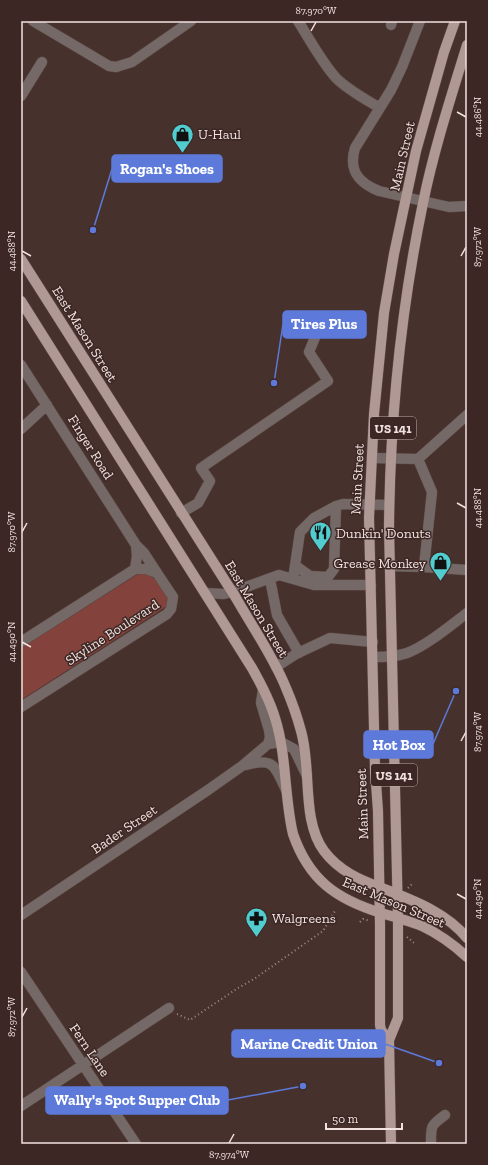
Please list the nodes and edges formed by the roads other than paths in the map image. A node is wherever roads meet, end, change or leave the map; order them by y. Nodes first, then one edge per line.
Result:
1 (33, 21) edge
2 (191, 21) edge
3 (298, 21) edge
4 (420, 21) edge
5 (455, 21) edge
6 (467, 45) edge
7 (42, 62) dead end
8 (21, 96) edge
9 (380, 108) junction
10 (407, 198) junction
11 (423, 202) junction
12 (467, 206) edge
13 (21, 259) edge
14 (21, 301) edge
15 (316, 335) dead end
16 (21, 365) edge
17 (47, 405) junction
18 (467, 415) edge
19 (21, 430) edge
20 (372, 458) junction
21 (390, 459) junction
22 (418, 459) junction
23 (370, 504) junction
24 (336, 506) junction
25 (389, 506) junction
26 (181, 513) junction
27 (136, 545) junction
28 (296, 566) junction
29 (390, 566) junction
30 (424, 567) junction
31 (135, 569) junction
32 (467, 570) edge
33 (157, 573) junction
34 (270, 579) junction
35 (293, 579) junction
36 (371, 585) junction
37 (232, 592) junction
38 (205, 593) junction
39 (467, 613) edge
40 (21, 642) edge
41 (373, 642) junction
42 (299, 652) junction
43 (392, 656) junction
44 (373, 657) junction
45 (276, 667) junction
46 (264, 690) junction
47 (21, 707) edge
48 (281, 742) junction
49 (268, 744) junction
50 (242, 766) junction
51 (308, 777) junction
52 (288, 792) junction
53 (379, 887) junction
54 (397, 894) junction
55 (380, 913) junction
56 (21, 915) edge
57 (398, 918) junction
58 (467, 938) edge
59 (467, 957) edge
60 (21, 972) edge
61 (168, 1008) road end
62 (389, 1040) junction
63 (83, 1065) junction
64 (21, 1106) edge
65 (445, 1116) dead end
66 (136, 1144) edge
67 (391, 1144) edge
68 (431, 1144) edge

1 - 2 street
3 - 9 street
4 - 9 street
5 - 10 main road, Main Street / US 141
6 - 11 main road, Main Street / US 141
7 - 8 street
9 - 10 street
10 - 11 street
10 - 20 main road, Main Street / US 141
11 - 12 street
11 - 21 main road, Main Street / US 141
13 - 26 main road, East Mason Street
14 - 38 main road, East Mason Street
15 - 26 street
16 - 17 street, Finger Road
17 - 19 street
17 - 27 street, Finger Road
18 - 22 street
20 - 21 street
20 - 23 main road, Main Street / US 141
21 - 22 street
21 - 25 main road, Main Street / US 141
22 - 30 street
23 - 24 street
23 - 25 street
23 - 36 main road, Main Street / US 141
24 - 28 street
24 - 28 street
25 - 29 main road, Main Street / US 141
26 - 37 main road, East Mason Street
27 - 31 street
27 - 33 street, Finger Road
28 - 35 street
29 - 30 street
29 - 43 main road, Main Street / US 141
30 - 32 street
31 - 33 street
31 - 40 street
33 - 47 street, Skyline Boulevard
34 - 35 street
34 - 37 street
34 - 42 street
35 - 36 street
36 - 41 main road, Main Street / US 141
37 - 38 street
37 - 45 main road, East Mason Street
38 - 46 main road, East Mason Street
39 - 43 street
41 - 42 street
41 - 44 main road, Main Street / US 141
42 - 45 street
43 - 44 street
43 - 54 main road, Main Street / US 141
44 - 53 main road, Main Street / US 141
45 - 51 main road, East Mason Street
46 - 48 main road, East Mason Street
46 - 49 street
48 - 49 street
48 - 51 street
48 - 52 main road, East Mason Street
49 - 50 street, Bader Street
50 - 52 street, Bader Street
50 - 56 street, Bader Street
51 - 53 main road, East Mason Street
52 - 55 main road, East Mason Street
53 - 54 main road, East Mason Street
53 - 55 main road, Main Street / US 141
54 - 57 main road, Main Street / US 141
54 - 58 main road, East Mason Street
55 - 57 main road, East Mason Street
55 - 62 main road, Main Street / US 141
57 - 59 main road, East Mason Street
57 - 62 main road, Main Street / US 141
60 - 63 street, Fern Lane
61 - 63 street
62 - 67 main road, Main Street / US 141
63 - 64 street
63 - 66 street, Fern Lane
65 - 68 street

